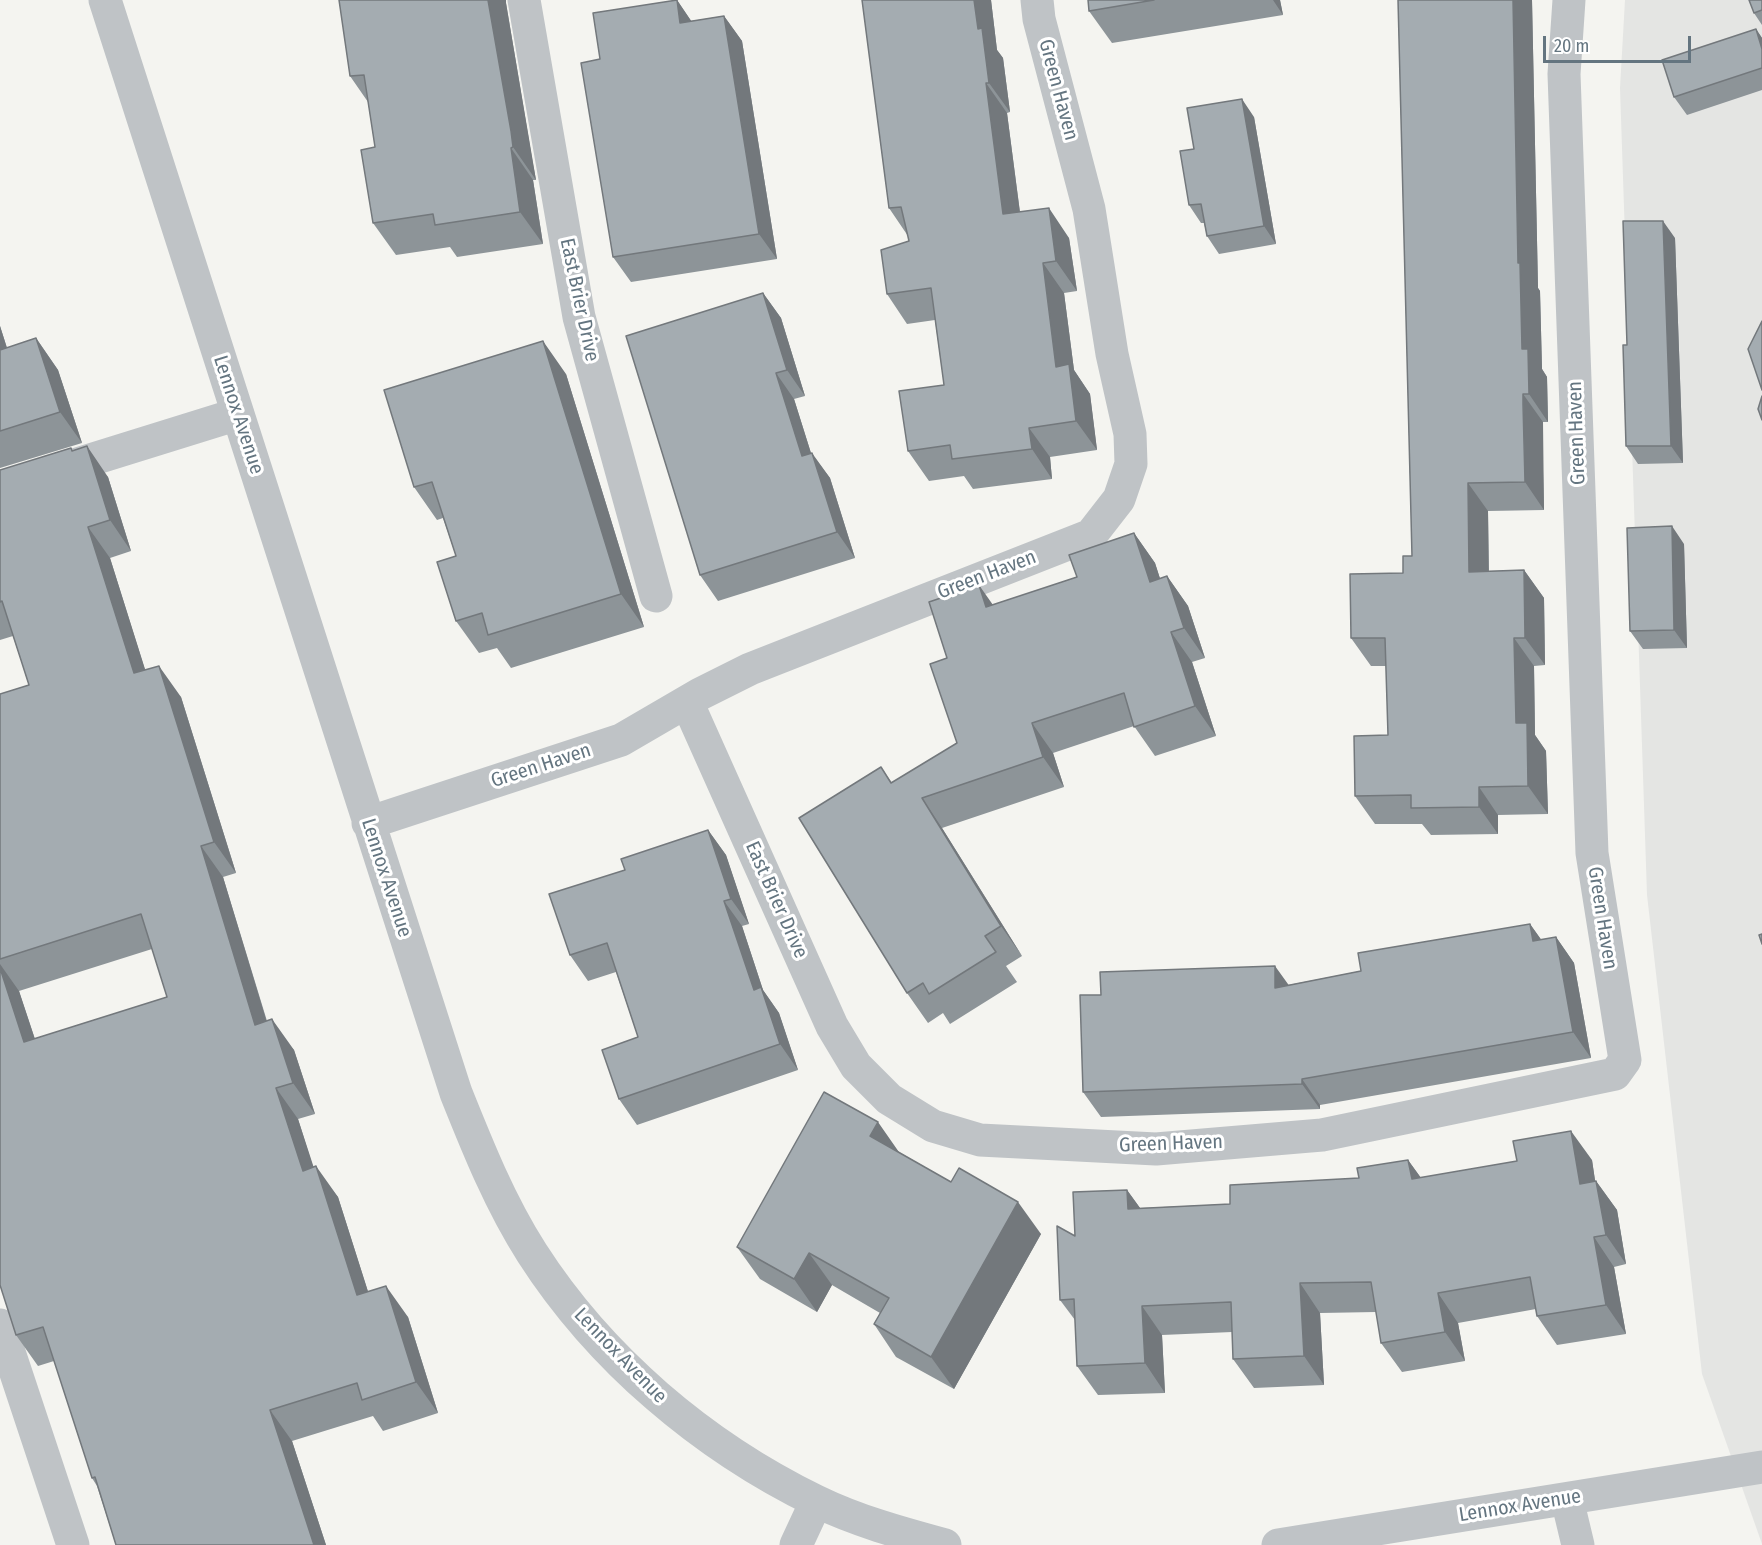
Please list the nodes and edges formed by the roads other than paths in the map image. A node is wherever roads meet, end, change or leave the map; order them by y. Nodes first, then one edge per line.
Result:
1 (105, 0) edge
2 (525, 0) edge
3 (1037, 0) edge
4 (1569, 0) edge
5 (238, 414) junction
6 (0, 488) edge
7 (656, 596) dead end
8 (687, 702) junction
9 (368, 823) junction
10 (878, 1089) joint
11 (0, 1325) edge
12 (1762, 1467) edge
13 (1567, 1499) junction
14 (816, 1502) junction
15 (1420, 1534) edge
16 (73, 1545) edge
17 (796, 1545) edge
18 (945, 1545) edge
19 (1278, 1545) edge
20 (1578, 1545) edge

1 - 5 street, Lennox Avenue
2 - 7 street, East Brier Drive
3 - 8 street, Green Haven
4 - 10 street, Green Haven
5 - 6 street
5 - 9 street, Lennox Avenue
8 - 9 street, Green Haven
8 - 10 street, East Brier Drive
9 - 14 street, Lennox Avenue
11 - 16 street
12 - 13 street, Lennox Avenue
13 - 15 street, Lennox Avenue
13 - 20 street
14 - 17 street
14 - 18 street, Lennox Avenue
15 - 19 street, Lennox Avenue

